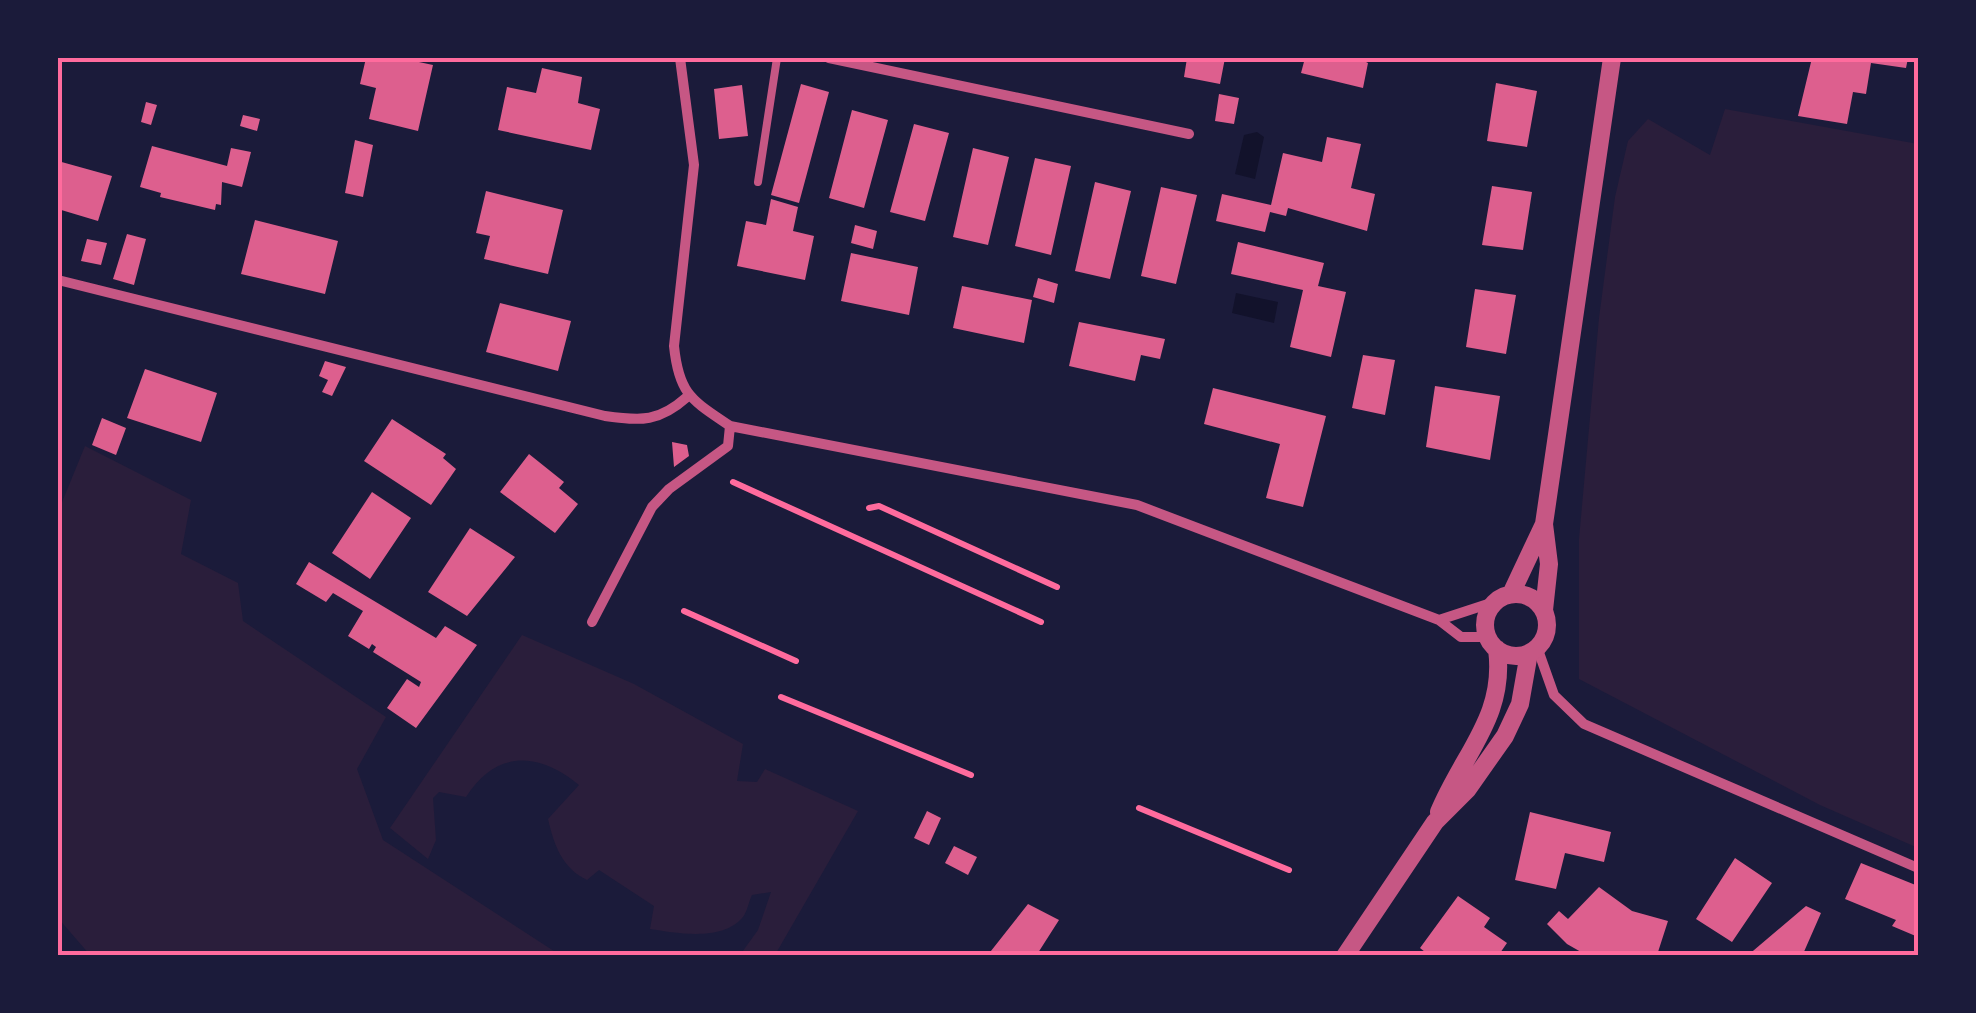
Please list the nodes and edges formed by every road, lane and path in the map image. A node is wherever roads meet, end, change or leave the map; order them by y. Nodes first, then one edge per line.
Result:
1 (680, 58) edge
2 (777, 58) edge
3 (829, 58) edge
4 (1612, 58) edge
5 (1190, 134) dead end
6 (758, 182) dead end
7 (58, 280) edge
8 (687, 397) junction
9 (730, 426) junction
10 (733, 482) dead end
11 (869, 508) dead end
12 (1544, 524) junction
13 (1057, 588) dead end
14 (1503, 598) junction
15 (1544, 610) junction
16 (684, 611) dead end
17 (1439, 620) junction
18 (592, 622) dead end
19 (1041, 622) dead end
20 (1492, 643) junction
21 (1533, 650) junction
22 (796, 661) dead end
23 (781, 697) dead end
24 (971, 775) dead end
25 (1138, 808) dead end
26 (1435, 822) junction
27 (1918, 868) edge
28 (1289, 870) dead end
29 (1346, 956) edge

1 - 8 street
2 - 6 lane
3 - 5 street
4 - 12 street
7 - 8 street
8 - 9 street
9 - 17 street
9 - 18 street
10 - 19 path
11 - 13 path
12 - 14 street
12 - 15 street
14 - 15 street
14 - 17 street
14 - 20 street
15 - 21 street
16 - 22 path
17 - 20 street
20 - 21 street
20 - 26 street
21 - 26 street
21 - 27 street
23 - 24 path
25 - 28 path
26 - 29 street

